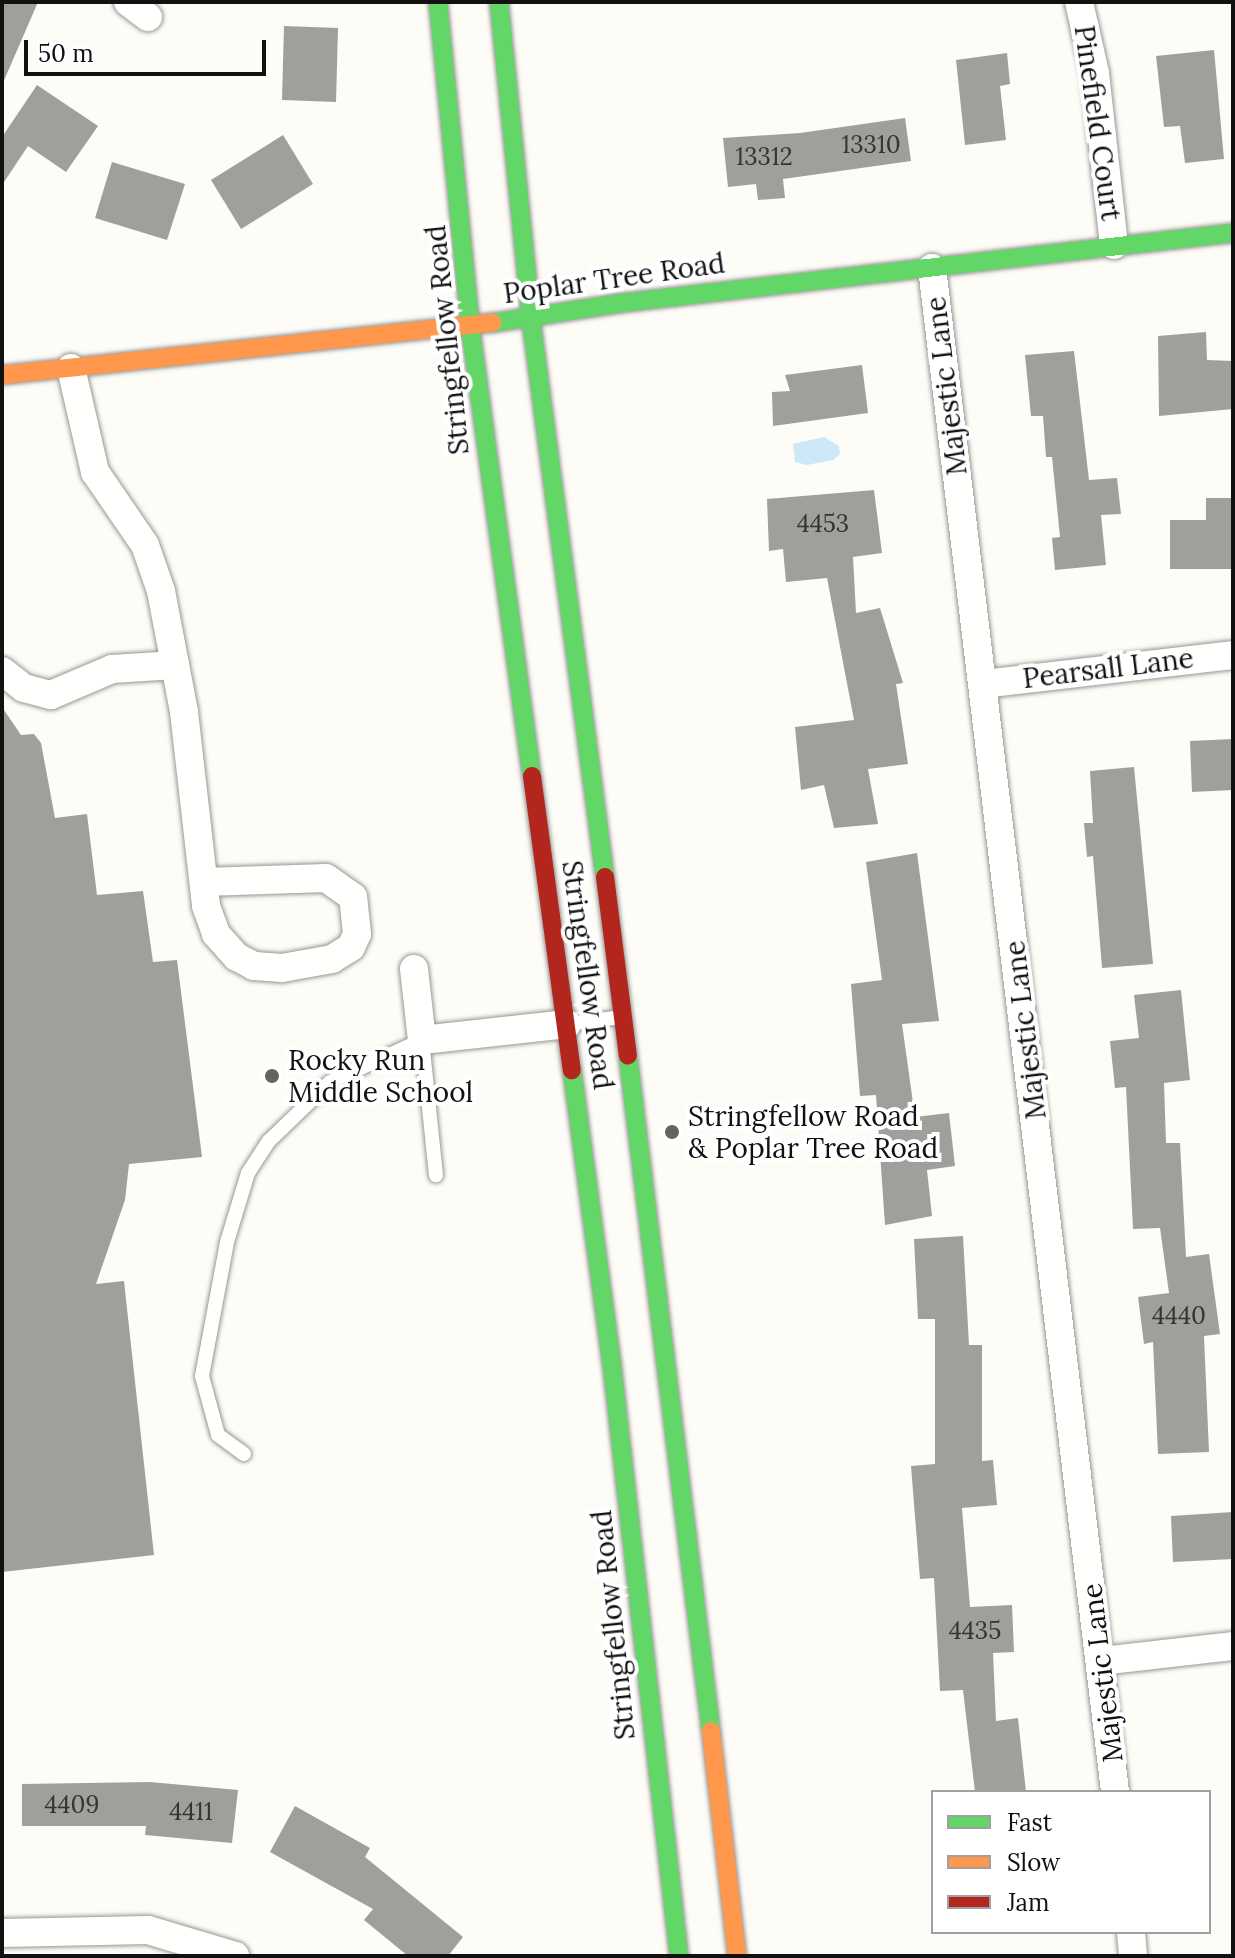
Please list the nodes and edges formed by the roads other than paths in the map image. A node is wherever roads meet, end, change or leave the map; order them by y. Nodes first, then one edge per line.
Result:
1 (438, 2) edge
2 (499, 2) edge
3 (1079, 2) edge
4 (1233, 233) edge
5 (1114, 245) junction
6 (932, 268) junction
7 (531, 319) junction
8 (470, 325) junction
9 (71, 368) junction
10 (2, 375) edge
11 (1233, 655) edge
12 (175, 665) junction
13 (2, 671) edge
14 (983, 684) junction
15 (204, 882) junction
16 (414, 969) dead end
17 (623, 1017) junction
18 (567, 1024) junction
19 (422, 1040) junction
20 (436, 1175) dead end
21 (244, 1454) dead end
22 (1233, 1646) edge
23 (1101, 1661) junction
24 (1115, 1790) edge
25 (2, 1933) edge
26 (1131, 1934) edge
27 (235, 1956) edge
28 (679, 1956) edge
29 (737, 1956) edge
30 (1133, 1956) edge

1 - 8 main road, Stringfellow Road
2 - 7 main road, Stringfellow Road
3 - 5 street, Pinefield Court
4 - 5 main road, Poplar Tree Road
5 - 6 main road, Poplar Tree Road
6 - 7 main road, Poplar Tree Road
6 - 14 street, Majestic Lane
7 - 8 main road, Poplar Tree Road
7 - 17 main road, Stringfellow Road
8 - 9 main road, Poplar Tree Road
8 - 18 main road, Stringfellow Road
9 - 10 main road, Poplar Tree Road
9 - 12 street
11 - 14 street, Pearsall Lane
12 - 13 street
12 - 15 street
14 - 23 street, Majestic Lane
15 - 15 street
16 - 19 street
17 - 18 lane
17 - 29 main road, Stringfellow Road
18 - 19 street
18 - 28 main road, Stringfellow Road
19 - 20 lane
19 - 21 lane
22 - 23 street
23 - 24 street, Majestic Lane
25 - 27 street
26 - 30 street

